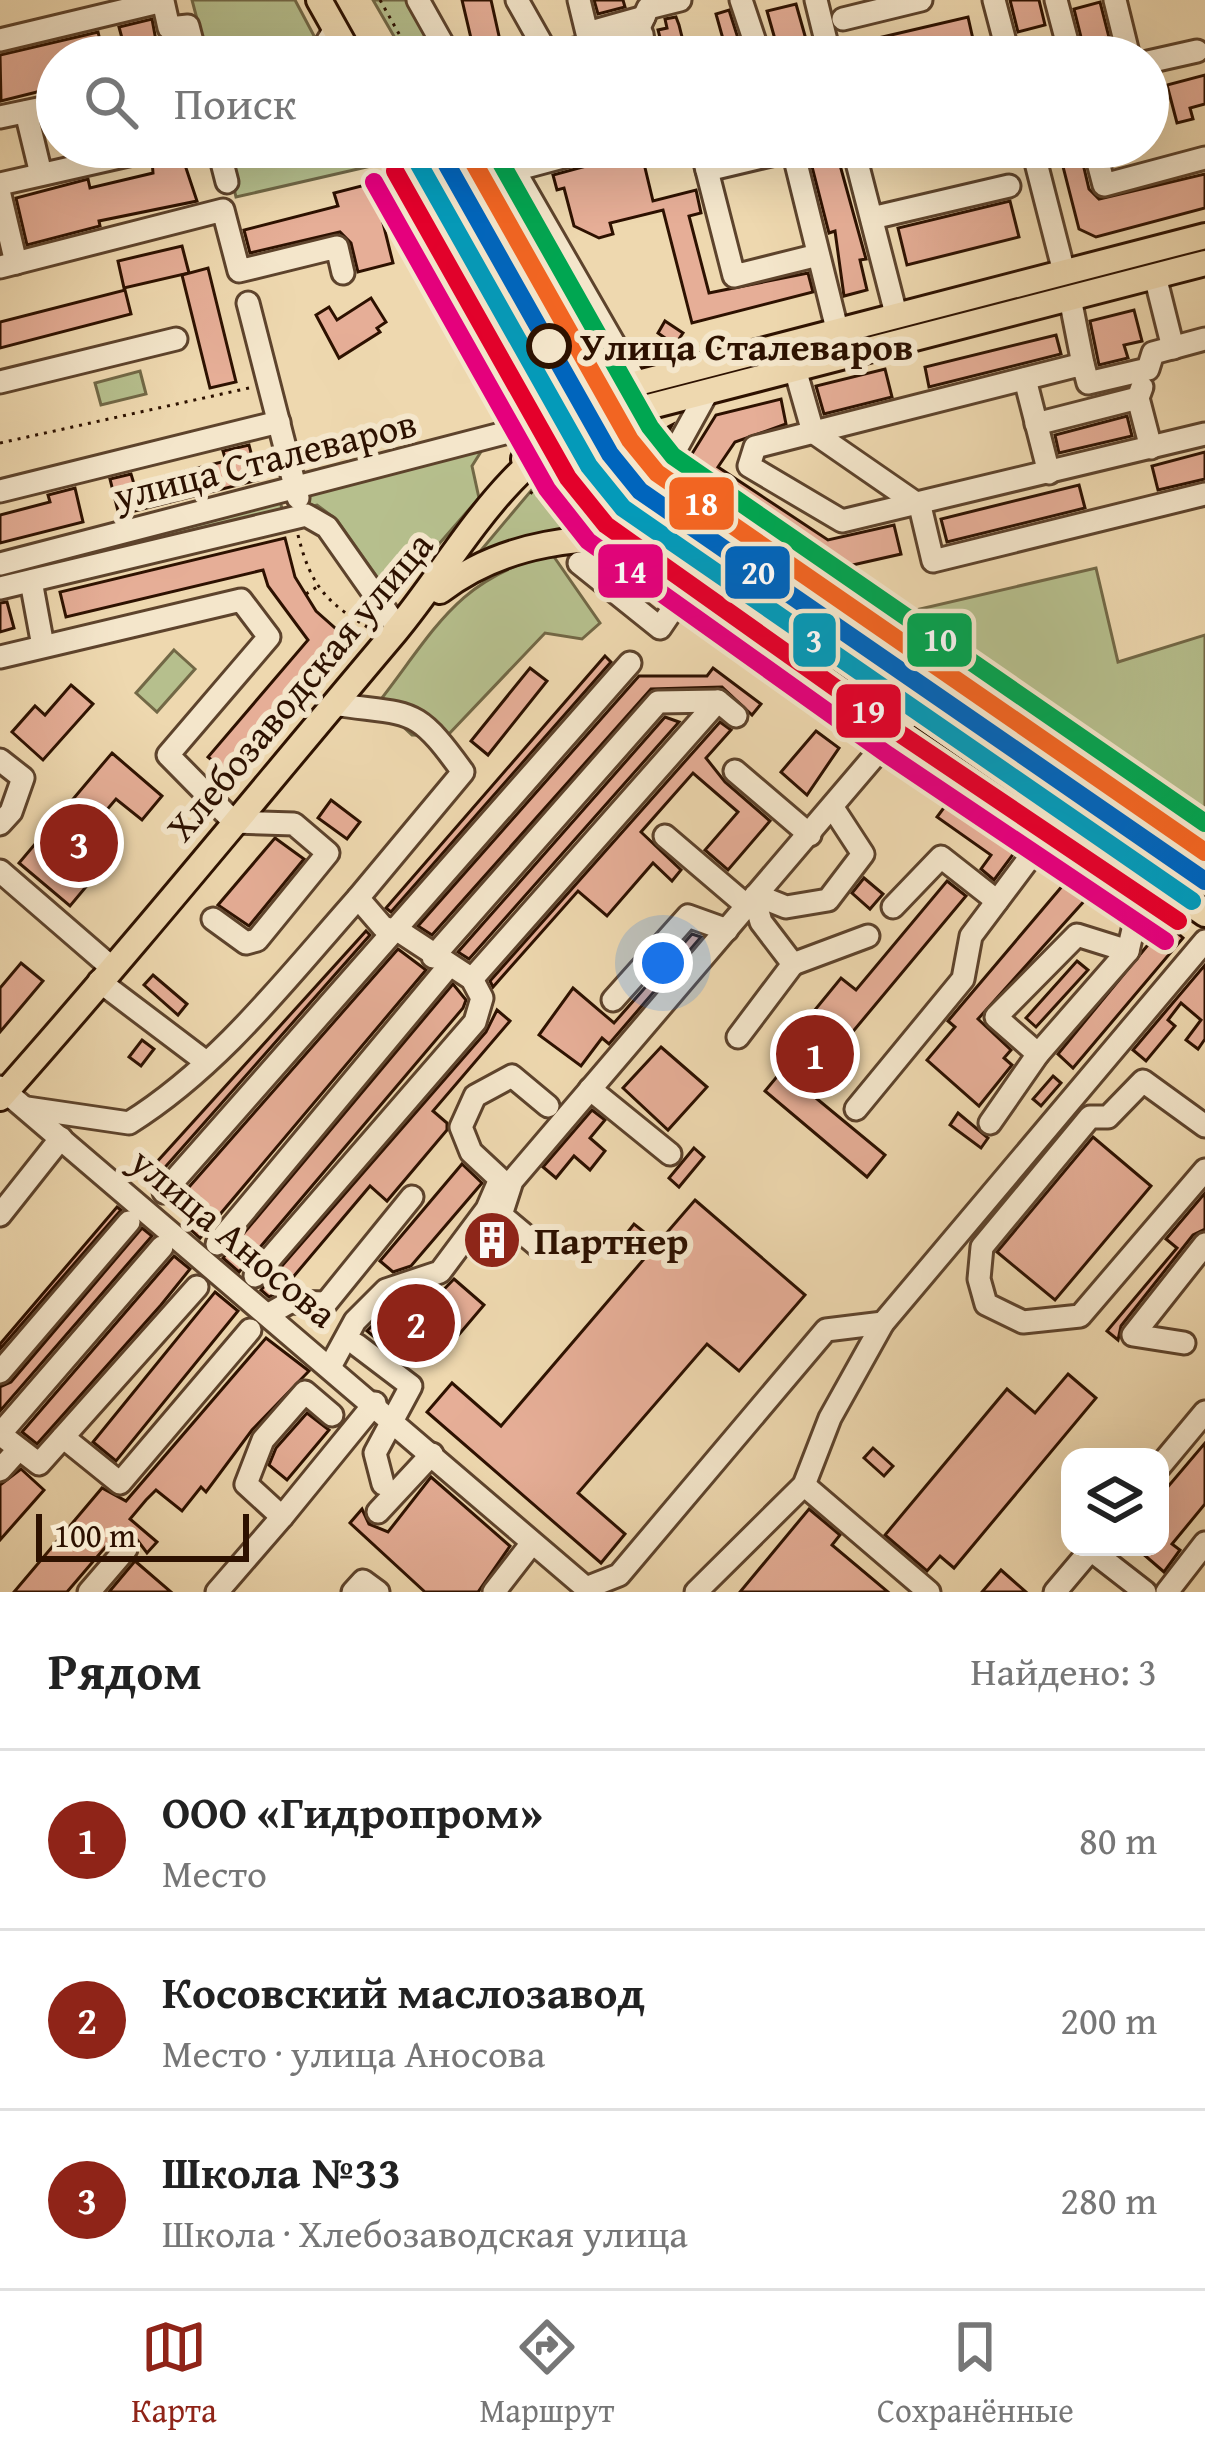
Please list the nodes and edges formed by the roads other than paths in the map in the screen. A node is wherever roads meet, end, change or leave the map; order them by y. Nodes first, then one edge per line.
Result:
1 (319, 0) edge
2 (418, 0) edge
3 (517, 0) edge
4 (579, 0) edge
5 (680, 0) edge
6 (741, 0) edge
7 (816, 0) edge
8 (921, 0) edge
9 (994, 0) edge
10 (1056, 0) edge
11 (1114, 0) edge
12 (843, 20) dead end
13 (643, 26) junction
14 (335, 29) junction
15 (191, 36) edge
16 (331, 36) edge
17 (339, 36) edge
18 (438, 36) edge
19 (537, 36) edge
20 (610, 36) edge
21 (645, 36) edge
22 (753, 36) edge
23 (825, 36) edge
24 (1003, 36) edge
25 (1065, 36) edge
26 (1123, 36) edge
27 (0, 40) edge
28 (1197, 51) dead end
29 (1169, 57) edge
30 (36, 110) edge
31 (26, 112) junction
32 (0, 117) edge
33 (36, 153) edge
34 (1205, 158) edge
35 (40, 168) edge
36 (68, 168) edge
37 (223, 168) edge
38 (413, 168) edge
39 (521, 168) edge
40 (715, 168) edge
41 (797, 168) edge
42 (859, 168) edge
43 (1037, 168) edge
44 (1100, 168) edge
45 (1168, 168) edge
46 (1169, 168) edge
47 (514, 170) joint
48 (707, 170) joint
49 (41, 174) junction
50 (227, 182) dead end
51 (0, 184) edge
52 (1009, 186) dead end
53 (0, 195) edge
54 (872, 218) junction
55 (1205, 236) edge
56 (818, 254) junction
57 (1205, 263) edge
58 (8, 265) edge
59 (1064, 272) junction
60 (343, 273) dead end
61 (1155, 276) junction
62 (1070, 298) junction
63 (248, 303) dead end
64 (896, 314) junction
65 (837, 329) junction
66 (176, 339) dead end
67 (1205, 339) edge
68 (903, 341) junction
69 (1173, 348) junction
70 (1083, 364) junction
71 (795, 369) junction
72 (1148, 369) junction
73 (1025, 379) junction
74 (0, 382) edge
75 (636, 382) junction
76 (708, 392) junction
77 (1138, 398) junction
78 (644, 408) junction
79 (279, 422) junction
80 (1036, 424) junction
81 (555, 425) junction
82 (813, 433) junction
83 (1205, 434) edge
84 (1150, 448) junction
85 (1049, 473) junction
86 (296, 488) junction
87 (0, 491) edge
88 (1205, 494) edge
89 (920, 506) junction
90 (718, 516) dead end
91 (295, 522) junction
92 (677, 548) junction
93 (0, 564) edge
94 (656, 578) dead end
95 (31, 580) junction
96 (0, 588) edge
97 (766, 609) junction
98 (711, 620) dead end
99 (394, 624) junction
100 (742, 640) junction
101 (43, 646) junction
102 (0, 657) edge
103 (630, 663) dead end
104 (785, 670) dead end
105 (718, 701) junction
106 (333, 704) junction
107 (913, 711) junction
108 (736, 716) dead end
109 (0, 760) edge
110 (735, 771) dead end
111 (833, 808) junction
112 (1061, 816) junction
113 (234, 822) junction
114 (0, 824) edge
115 (810, 835) junction
116 (665, 836) dead end
117 (0, 871) edge
118 (1162, 885) junction
119 (358, 898) junction
120 (752, 899) junction
121 (997, 902) junction
122 (893, 907) dead end
123 (1205, 914) edge
124 (213, 919) dead end
125 (727, 930) junction
126 (398, 931) junction
127 (868, 937) dead end
128 (1205, 941) edge
129 (1128, 951) junction
130 (441, 962) junction
131 (793, 964) junction
132 (105, 974) junction
133 (472, 980) junction
134 (613, 1000) dead end
135 (738, 1036) dead end
136 (1038, 1054) junction
137 (206, 1062) junction
138 (590, 1089) junction
139 (2, 1092) edge
140 (548, 1106) dead end
141 (26, 1108) junction
142 (856, 1109) dead end
143 (990, 1123) dead end
144 (1205, 1126) edge
145 (61, 1138) junction
146 (670, 1154) dead end
147 (1205, 1170) edge
148 (164, 1192) dead end
149 (412, 1197) dead end
150 (0, 1215) edge
151 (129, 1222) dead end
152 (217, 1244) dead end
153 (1205, 1244) edge
154 (538, 1246) dead end
155 (162, 1247) dead end
156 (255, 1276) dead end
157 (197, 1287) dead end
158 (269, 1314) junction
159 (884, 1323) junction
160 (250, 1330) dead end
161 (1184, 1343) dead end
162 (357, 1345) dead end
163 (331, 1365) junction
164 (0, 1372) edge
165 (383, 1410) junction
166 (1205, 1412) edge
167 (332, 1415) dead end
168 (0, 1434) edge
169 (63, 1437) junction
170 (426, 1449) junction
171 (18, 1450) junction
172 (1169, 1455) edge
173 (0, 1470) edge
174 (383, 1484) dead end
175 (804, 1485) junction
176 (378, 1512) dead end
177 (282, 1517) junction
178 (532, 1543) junction
179 (1205, 1544) edge
180 (126, 1549) dead end
181 (1085, 1556) edge
182 (1102, 1556) edge
183 (585, 1590) edge
184 (88, 1592) edge
185 (217, 1592) edge
186 (352, 1592) edge
187 (378, 1592) edge
188 (494, 1592) edge
189 (696, 1592) edge
190 (929, 1592) edge
191 (1055, 1592) edge
192 (1145, 1592) edge
193 (1167, 1592) edge

1 - 14 main road
2 - 18 street
3 - 19 street
4 - 13 street
5 - 13 street
6 - 22 street
7 - 23 street
8 - 12 street
9 - 24 street
10 - 25 street
11 - 26 street
13 - 20 street
13 - 21 street
14 - 16 street
14 - 17 main road
15 - 27 street
28 - 29 street
30 - 31 street
31 - 32 street
31 - 33 street
34 - 46 street
35 - 49 street
36 - 49 street
37 - 50 street
38 - 81 main road
39 - 47 street
40 - 48 street
41 - 56 street
42 - 54 street
43 - 59 street
44 - 45 street
47 - 75 street
48 - 56 street
49 - 51 street
52 - 54 street
53 - 58 street
54 - 64 street
55 - 59 main road, улица Сталеваров
56 - 65 street
57 - 61 main road, улица Сталеваров
58 - 60 street
59 - 64 main road, улица Сталеваров
61 - 62 main road, улица Сталеваров
61 - 69 street
62 - 68 main road, улица Сталеваров
62 - 70 street
63 - 79 street
64 - 65 main road, улица Сталеваров
64 - 68 main road
65 - 75 main road, улица Сталеваров
66 - 74 street
67 - 69 street
68 - 71 main road, улица Сталеваров
69 - 72 street
70 - 72 street
70 - 73 street
71 - 76 main road, улица Сталеваров
71 - 82 street
72 - 77 street
73 - 80 street
73 - 82 street
75 - 78 main road
75 - 81 main road, улица Сталеваров
76 - 78 main road, улица Сталеваров
76 - 90 street
77 - 80 street
77 - 84 street
78 - 81 main road, улица Сталеваров
79 - 86 street
79 - 87 street
80 - 85 street
81 - 86 street, улица Сталеваров
81 - 92 main road
81 - 99 main road, Хлебозаводская улица
82 - 89 street
82 - 89 street
83 - 84 street
84 - 85 street
85 - 89 street
86 - 91 street
86 - 93 street, улица Сталеваров
88 - 89 street
91 - 95 street, улица Сталеваров
91 - 99 street
92 - 94 street
92 - 97 main road
92 - 99 main road
95 - 96 street, улица Сталеваров
95 - 101 street
97 - 100 street
97 - 107 main road
98 - 100 street
99 - 106 main road, Хлебозаводская улица
100 - 104 street
101 - 102 street
101 - 113 street
103 - 126 street
105 - 108 street
105 - 130 street
105 - 133 street
106 - 113 main road, Хлебозаводская улица
106 - 119 street
107 - 111 street
107 - 112 main road
109 - 114 street
110 - 115 street
111 - 115 street
111 - 120 street
112 - 118 main road
112 - 121 street
113 - 124 street
113 - 132 main road, Хлебозаводская улица
115 - 120 street
116 - 120 street
117 - 132 street
118 - 123 main road
118 - 129 street
119 - 126 street
119 - 137 street
120 - 125 street
120 - 131 street
121 - 122 street
121 - 142 street
125 - 134 street
125 - 138 street
126 - 130 street
126 - 148 street
127 - 131 street
128 - 159 street
129 - 136 street
129 - 136 street
130 - 133 street
130 - 152 street
131 - 135 street
132 - 137 street
132 - 139 main road, Хлебозаводская улица
133 - 156 street
136 - 143 street
137 - 141 street
138 - 146 street
138 - 154 street
139 - 141 street, улица Аносова
140 - 163 street
141 - 145 street, улица Аносова
144 - 147 street
145 - 150 street
145 - 158 street, улица Аносова
149 - 158 street
151 - 164 street
153 - 161 street
155 - 168 street
157 - 169 street
158 - 163 street, улица Аносова
159 - 175 street
159 - 183 street
160 - 169 street
162 - 165 street
163 - 165 street, улица Аносова
165 - 170 street, улица Аносова
165 - 174 street
165 - 177 street
166 - 172 street
167 - 177 street
168 - 171 street
169 - 171 street
170 - 176 street
170 - 178 street, улица Аносова
171 - 173 street
175 - 189 street
175 - 190 street
177 - 185 street
178 - 183 street, улица Аносова
178 - 188 street
179 - 193 street
180 - 184 street
181 - 191 street
182 - 192 street
186 - 187 street

